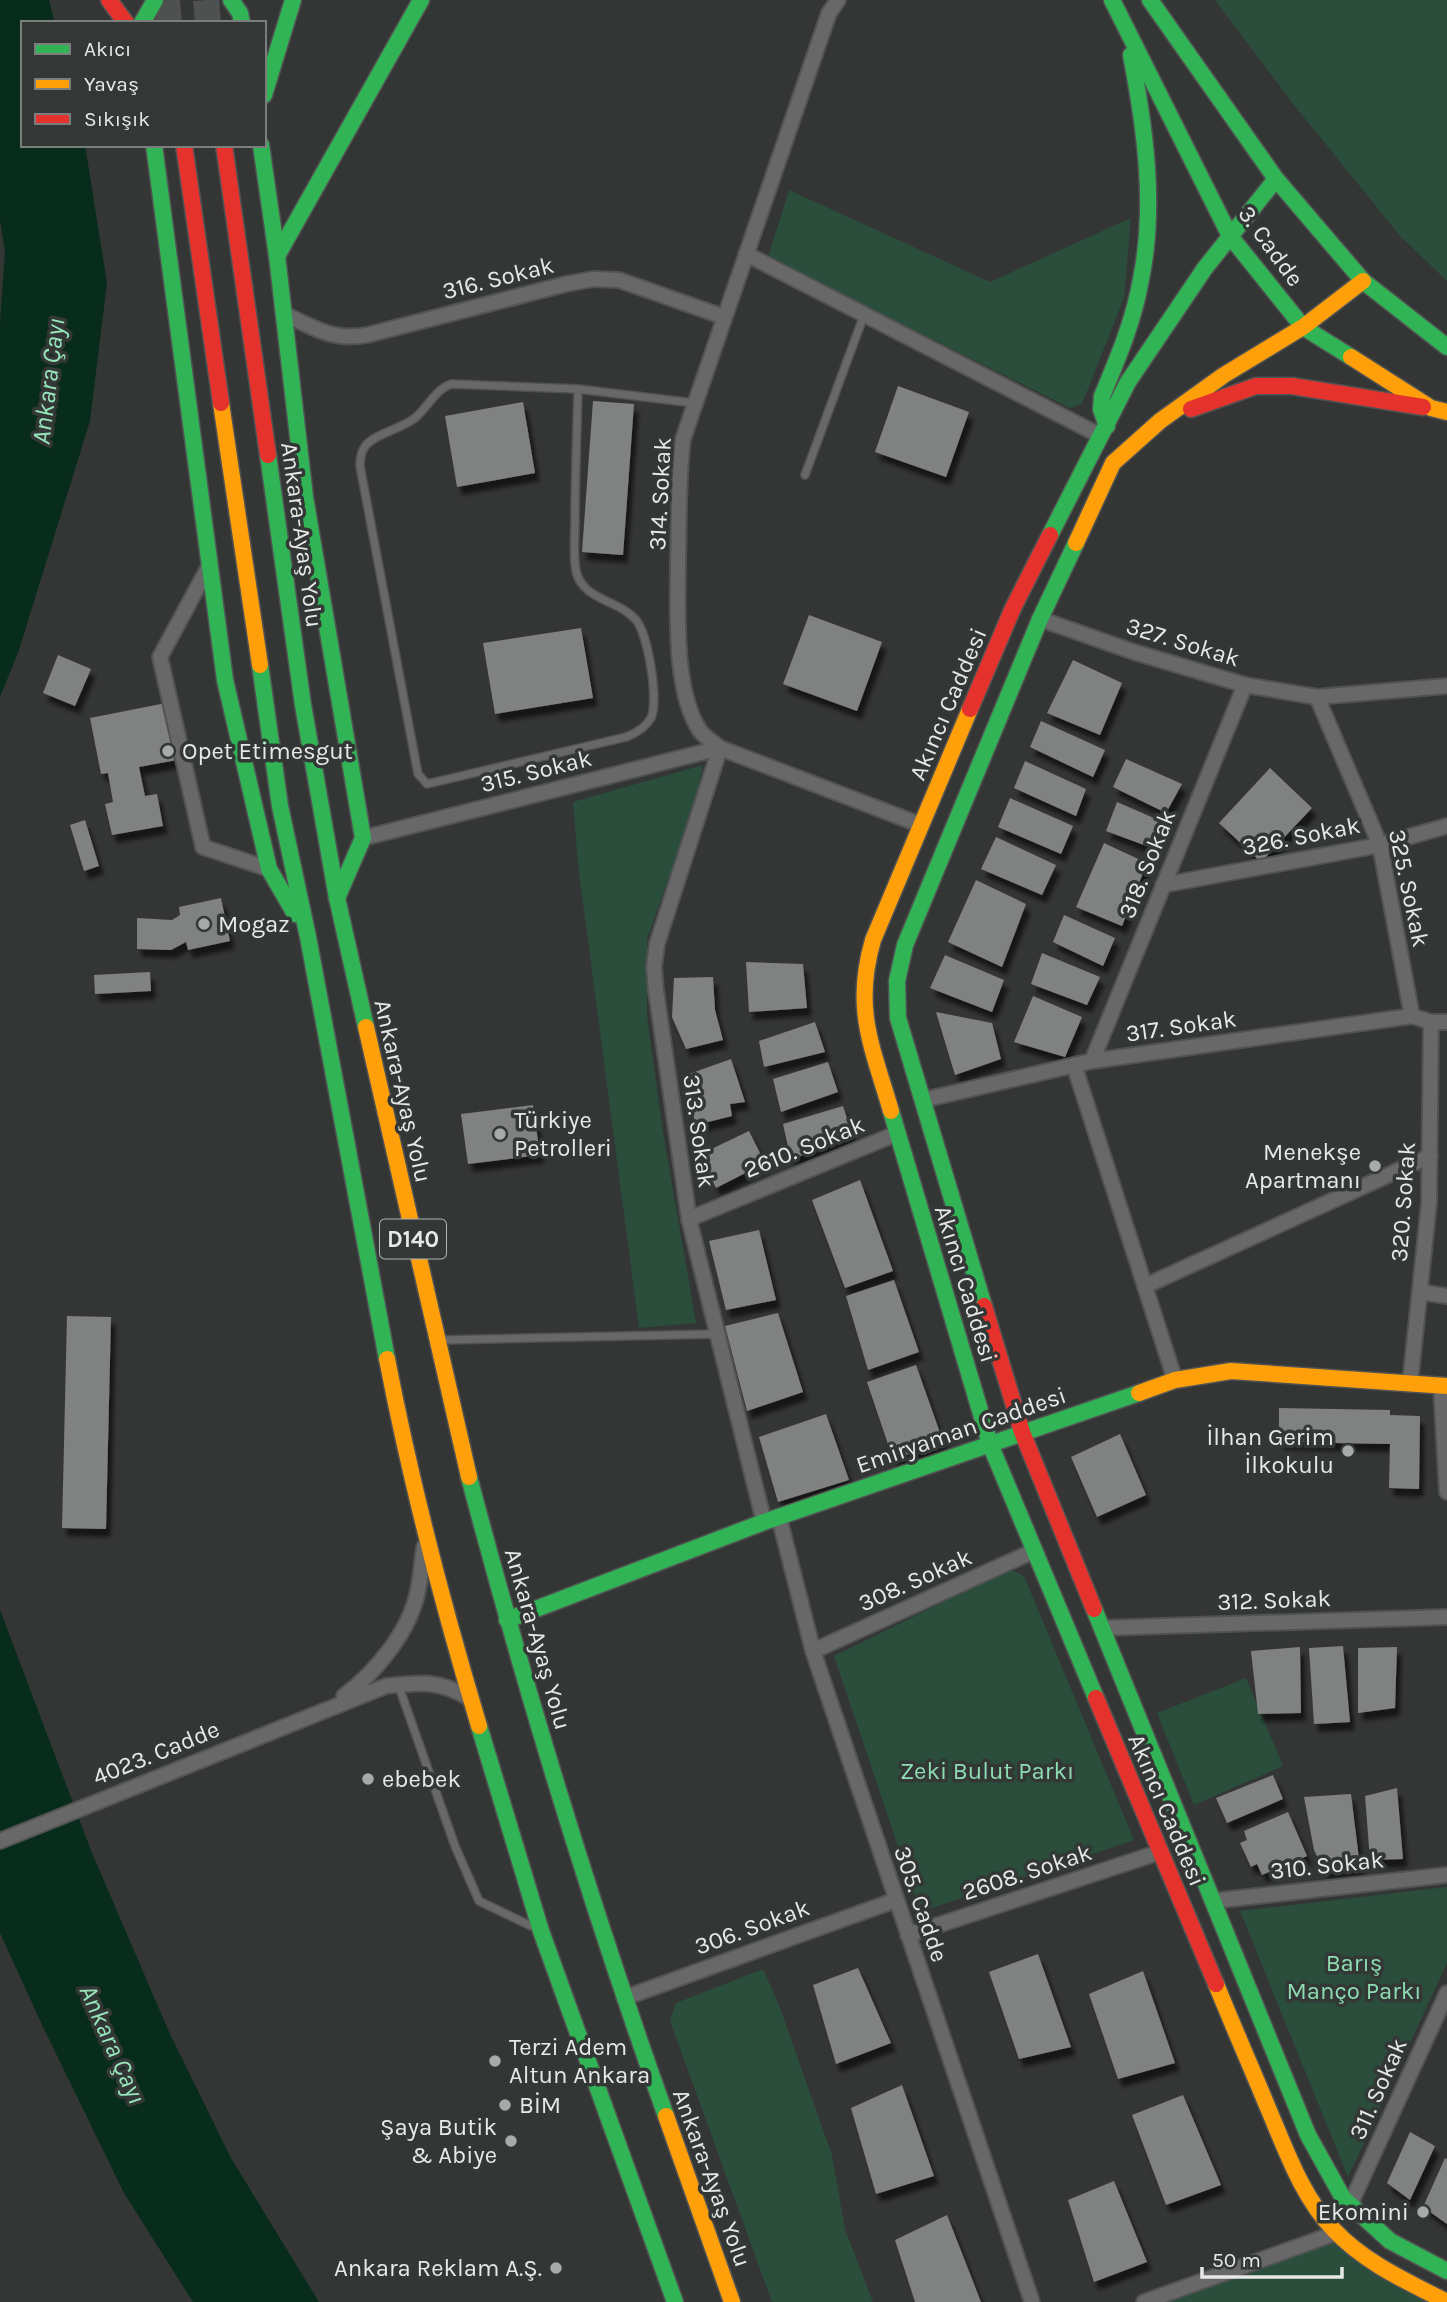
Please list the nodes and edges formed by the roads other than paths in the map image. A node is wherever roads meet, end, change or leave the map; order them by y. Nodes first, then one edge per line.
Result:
1 (109, 0) edge
2 (138, 0) edge
3 (155, 0) edge
4 (293, 0) edge
5 (421, 0) edge
6 (838, 0) edge
7 (1112, 0) edge
8 (1150, 0) edge
9 (125, 21) edge
10 (141, 21) edge
11 (142, 21) edge
12 (1123, 22) junction
13 (266, 88) edge
14 (154, 147) edge
15 (184, 147) edge
16 (224, 147) edge
17 (261, 147) edge
18 (1276, 179) junction
19 (1230, 236) junction
20 (746, 254) junction
21 (277, 256) junction
22 (1363, 281) junction
23 (284, 314) junction
24 (864, 314) junction
25 (724, 317) junction
26 (1303, 327) junction
27 (1447, 347) edge
28 (578, 389) junction
29 (694, 403) junction
30 (1439, 410) edge
31 (1160, 421) junction
32 (1104, 431) junction
33 (806, 475) dead end
34 (208, 567) junction
35 (1013, 608) junction
36 (1040, 619) junction
37 (1244, 685) junction
38 (1447, 686) edge
39 (1317, 697) junction
40 (720, 748) junction
41 (921, 825) junction
42 (1447, 826) edge
43 (363, 838) junction
44 (1380, 845) junction
45 (269, 869) junction
46 (1163, 886) junction
47 (337, 898) junction
48 (308, 937) junction
49 (1412, 1016) junction
50 (1447, 1021) edge
51 (1432, 1022) junction
52 (1092, 1061) junction
53 (1074, 1065) junction
54 (923, 1100) junction
55 (898, 1133) junction
56 (1430, 1156) junction
57 (689, 1219) junction
58 (1145, 1286) junction
59 (1420, 1292) junction
60 (1447, 1296) edge
61 (717, 1334) junction
62 (436, 1340) junction
63 (1175, 1380) junction
64 (1410, 1384) junction
65 (1444, 1386) edge
66 (1022, 1433) junction
67 (990, 1444) junction
68 (1447, 1492) edge
69 (771, 1519) junction
70 (426, 1532) junction
71 (1034, 1551) junction
72 (1447, 1617) edge
73 (507, 1620) junction
74 (1102, 1628) junction
75 (813, 1651) junction
76 (398, 1685) junction
77 (472, 1700) junction
78 (329, 1707) junction
79 (0, 1841) edge
80 (1188, 1841) junction
81 (1160, 1852) junction
82 (1447, 1875) edge
83 (896, 1900) junction
84 (1212, 1901) junction
85 (541, 1931) junction
86 (908, 1935) junction
87 (1447, 1993) edge
88 (624, 1998) junction
89 (1350, 2205) junction
90 (1336, 2233) junction
91 (1447, 2270) edge
92 (675, 2302) edge
93 (732, 2302) edge
94 (1032, 2302) edge
95 (1144, 2302) edge
96 (1447, 2302) edge

1 - 9 main road
2 - 10 main road
3 - 11 main road
4 - 13 main road
5 - 21 main road
6 - 20 street, 314. Sokak
7 - 12 main road, 3. Cadde
8 - 18 main road, 3. Cadde
12 - 19 main road, 3. Cadde
12 - 32 main road
14 - 34 main road
15 - 48 main road, D140
16 - 47 main road, Ankara-Ayaş Yolu / D140
17 - 21 main road
18 - 19 main road, Akıncı Caddesi
18 - 22 main road, 3. Cadde
19 - 26 main road, 3. Cadde
19 - 32 main road, Akıncı Caddesi
20 - 24 street
20 - 25 street, 314. Sokak
21 - 23 main road
22 - 26 main road, Akıncı Caddesi
22 - 27 main road, 3. Cadde
23 - 25 street, 316. Sokak
23 - 43 main road
24 - 32 street
24 - 33 lane
25 - 29 street, 314. Sokak
26 - 30 main road, 3. Cadde
26 - 31 main road, Akıncı Caddesi
28 - 28 lane
28 - 29 lane
29 - 40 street, 314. Sokak
30 - 31 main road
31 - 36 main road, Akıncı Caddesi
32 - 35 main road, Akıncı Caddesi
34 - 45 main road
34 - 45 street
35 - 36 main road
35 - 41 main road, Akıncı Caddesi
36 - 37 street, 327. Sokak
36 - 54 main road, Akıncı Caddesi
37 - 39 street, 327. Sokak
37 - 46 street, 318. Sokak
38 - 39 street, 327. Sokak
39 - 44 street, 325. Sokak
40 - 41 street, 314. Sokak
40 - 43 street, 315. Sokak
40 - 57 street, 313. Sokak
41 - 55 main road, Akıncı Caddesi
42 - 44 street, 326. Sokak
43 - 47 main road
44 - 46 street, 326. Sokak
44 - 49 street, 325. Sokak
45 - 48 main road
46 - 52 street, 318. Sokak
47 - 62 main road, Ankara-Ayaş Yolu / D140
48 - 70 main road, D140
49 - 51 street, 317. Sokak
49 - 52 street, 317. Sokak
50 - 51 street, 317. Sokak
51 - 56 street, 320. Sokak
52 - 53 street, 317. Sokak
53 - 54 street, 317. Sokak
53 - 58 street
54 - 66 main road, Akıncı Caddesi
55 - 57 street, 2610. Sokak
55 - 67 main road, Akıncı Caddesi
56 - 58 street
56 - 59 street, 320. Sokak
57 - 61 street, 313. Sokak
58 - 63 street
59 - 60 street
59 - 64 street, 320. Sokak
61 - 62 lane
61 - 69 street, 313. Sokak
62 - 73 main road, Ankara-Ayaş Yolu / D140
63 - 64 main road, Emiryaman Caddesi
63 - 66 main road, Emiryaman Caddesi
64 - 65 main road, Emiryaman Caddesi
65 - 68 street
66 - 67 main road, Emiryaman Caddesi
66 - 74 main road, Akıncı Caddesi
67 - 69 main road, Emiryaman Caddesi
67 - 71 main road, Akıncı Caddesi
69 - 73 main road, Emiryaman Caddesi
69 - 75 street, 305. Cadde
70 - 77 main road, D140
70 - 78 street, 4023. Cadde
71 - 75 street, 308. Sokak
71 - 81 main road, Akıncı Caddesi
72 - 74 street, 312. Sokak
73 - 88 main road, Ankara-Ayaş Yolu / D140
74 - 80 main road, Akıncı Caddesi
75 - 83 street, 305. Cadde
76 - 77 street, 4023. Cadde
76 - 78 street, 4023. Cadde
76 - 85 lane
77 - 85 main road, D140
78 - 79 street, 4023. Cadde
80 - 81 main road
80 - 84 main road, Akıncı Caddesi
81 - 86 street, 2608. Sokak
81 - 90 main road, Akıncı Caddesi
82 - 84 street, 310. Sokak
83 - 86 street, 305. Cadde
83 - 88 street, 306. Sokak
84 - 89 main road, Akıncı Caddesi
85 - 92 main road, D140
86 - 94 street, 305. Cadde
87 - 89 street, 311. Sokak
88 - 93 main road, Ankara-Ayaş Yolu / D140
89 - 91 main road, Akıncı Caddesi
90 - 95 street
90 - 96 main road, Akıncı Caddesi

